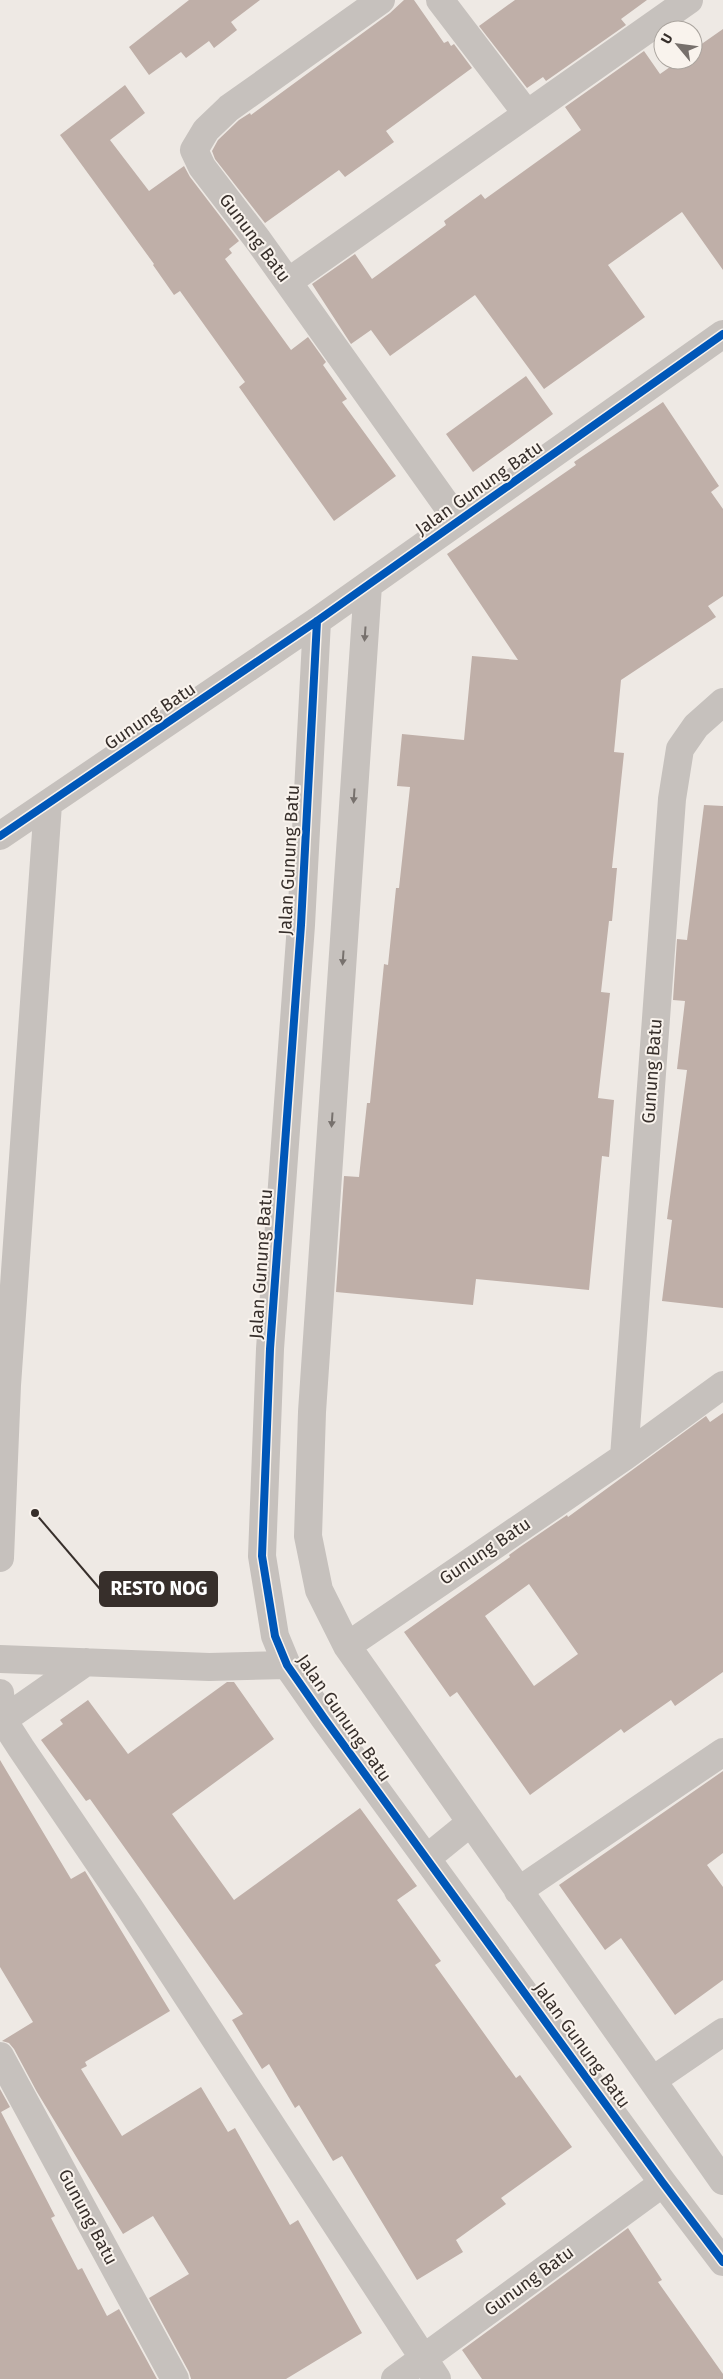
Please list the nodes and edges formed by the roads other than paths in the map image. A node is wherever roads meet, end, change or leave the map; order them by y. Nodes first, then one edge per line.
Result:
1 (381, 0) edge
2 (440, 0) edge
3 (689, 0) edge
4 (527, 114) junction
5 (288, 282) junction
6 (723, 334) edge
7 (458, 522) junction
8 (368, 585) junction
9 (317, 621) junction
10 (723, 702) edge
11 (48, 804) junction
12 (0, 836) edge
13 (11, 1163) edge
14 (3, 1385) edge
15 (723, 1385) edge
16 (268, 1410) junction
17 (312, 1412) junction
18 (624, 1458) junction
19 (0, 1558) edge
20 (347, 1646) junction
21 (0, 1659) edge
22 (86, 1662) junction
23 (287, 1665) junction
24 (0, 1693) edge
25 (2, 1721) edge
26 (723, 1752) edge
27 (470, 1823) junction
28 (427, 1858) junction
29 (518, 1891) junction
30 (723, 2032) edge
31 (0, 2056) edge
32 (653, 2080) junction
33 (723, 2181) edge
34 (663, 2183) junction
35 (723, 2262) edge
36 (430, 2369) edge
37 (176, 2379) edge
38 (395, 2379) edge

1 - 5 street, Gunung Batu
2 - 4 street
3 - 4 street
4 - 5 street
5 - 7 street, Gunung Batu
6 - 7 street, Jalan Gunung Batu
7 - 8 street, Jalan Gunung Batu
8 - 9 street, Jalan Gunung Batu
8 -> 17 street, Jalan Gunung Batu
9 - 11 street, Gunung Batu
9 - 16 street, Jalan Gunung Batu
10 - 18 street, Gunung Batu
11 - 12 street, Gunung Batu
11 - 13 street
13 - 14 street
14 - 19 street
15 - 18 street, Gunung Batu
16 - 17 street
16 - 23 street, Jalan Gunung Batu
17 - 20 street, Jalan Gunung Batu
18 - 20 street, Gunung Batu
20 - 27 street, Jalan Gunung Batu
21 - 22 street
22 - 23 street
22 - 25 street
23 - 28 street, Jalan Gunung Batu
24 - 25 street
25 - 36 street
26 - 29 street
27 - 28 street
27 - 29 street, Jalan Gunung Batu
28 - 34 street, Jalan Gunung Batu
29 - 32 street, Jalan Gunung Batu
30 - 32 street
31 - 37 street, Gunung Batu
32 - 33 street, Jalan Gunung Batu
34 - 35 street, Jalan Gunung Batu
34 - 36 street, Gunung Batu
36 - 38 street, Gunung Batu

